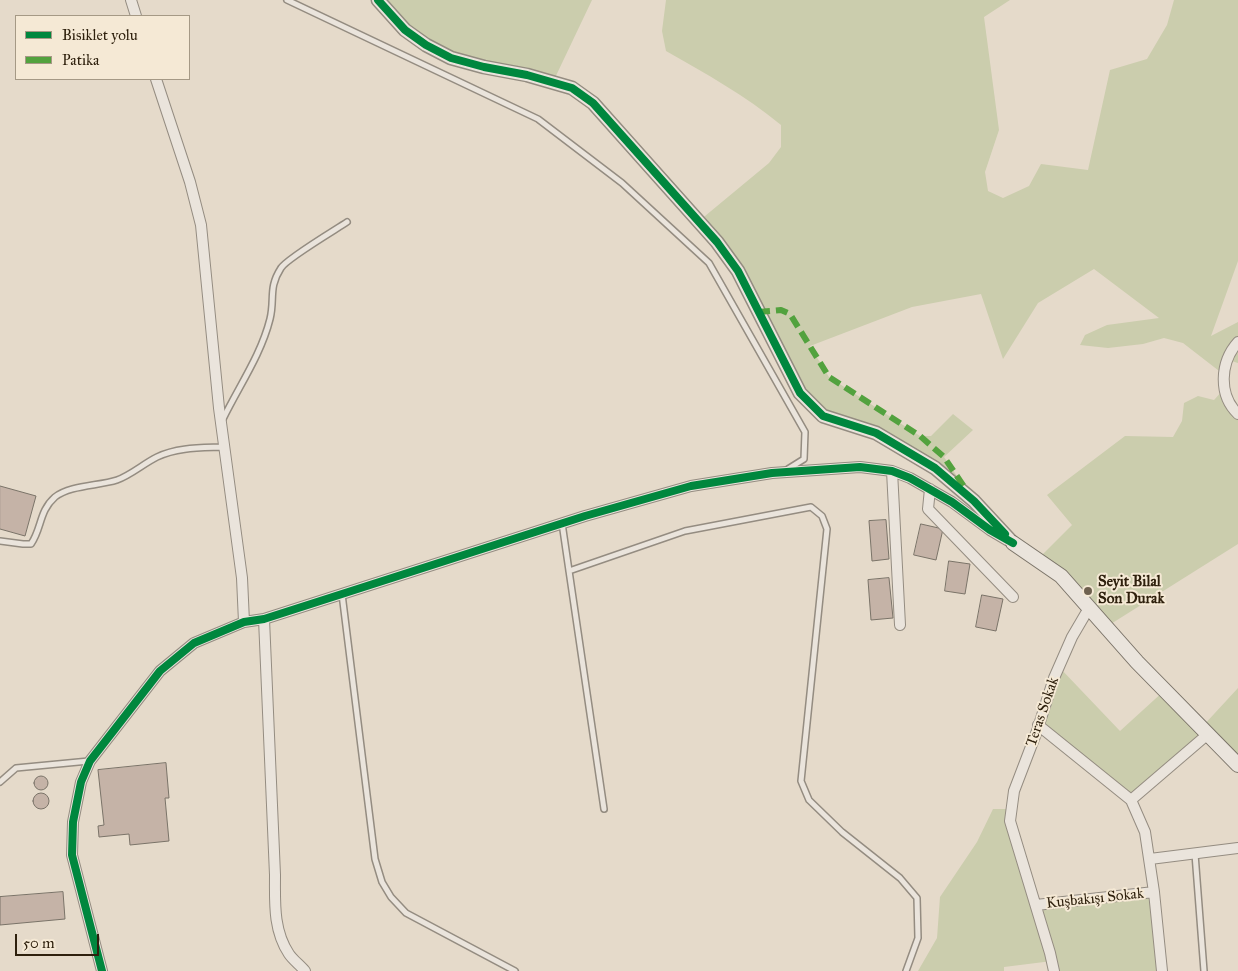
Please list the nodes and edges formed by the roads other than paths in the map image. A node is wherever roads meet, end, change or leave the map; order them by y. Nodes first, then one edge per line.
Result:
1 (131, 0) edge
2 (287, 0) edge
3 (378, 0) edge
4 (136, 15) edge
5 (156, 80) edge
6 (347, 222) dead end
7 (1238, 342) edge
8 (1226, 396) junction
9 (1238, 396) edge
10 (1238, 414) edge
11 (221, 422) junction
12 (224, 448) junction
13 (892, 471) junction
14 (784, 472) junction
15 (930, 489) junction
16 (562, 522) junction
17 (0, 541) edge
18 (1013, 544) junction
19 (569, 572) junction
20 (342, 594) junction
21 (1013, 597) dead end
22 (1089, 608) junction
23 (264, 619) junction
24 (244, 622) junction
25 (900, 625) dead end
26 (1038, 724) junction
27 (1208, 734) junction
28 (90, 761) junction
29 (1238, 765) edge
30 (0, 782) edge
31 (1131, 800) junction
32 (604, 809) dead end
33 (1238, 848) edge
34 (1195, 854) junction
35 (1150, 859) junction
36 (1154, 892) junction
37 (1036, 905) junction
38 (102, 971) edge
39 (305, 971) edge
40 (515, 971) edge
41 (906, 971) edge
42 (1054, 971) edge
43 (1162, 971) edge
44 (1204, 971) edge

1 - 4 street
2 - 14 lane
3 - 18 street
5 - 11 street
6 - 11 lane
7 - 8 street
8 - 9 street
8 - 10 street
11 - 12 street
12 - 17 lane
12 - 24 street
13 - 14 street
13 - 15 street
13 - 25 street
14 - 16 street
15 - 18 street
15 - 21 street
16 - 19 lane
16 - 20 street
18 - 22 main road
19 - 32 lane
19 - 41 lane
20 - 23 street
20 - 40 lane
22 - 26 street, Teras Sokak
22 - 27 main road
23 - 24 street
23 - 39 street
24 - 28 street
26 - 31 street
26 - 37 street, Teras Sokak
27 - 29 main road
27 - 31 street
28 - 30 lane
28 - 38 street
31 - 35 street
33 - 34 street
34 - 35 street
34 - 44 lane
35 - 36 street
36 - 37 street, Kuşbakışı Sokak
36 - 43 street
37 - 42 street

